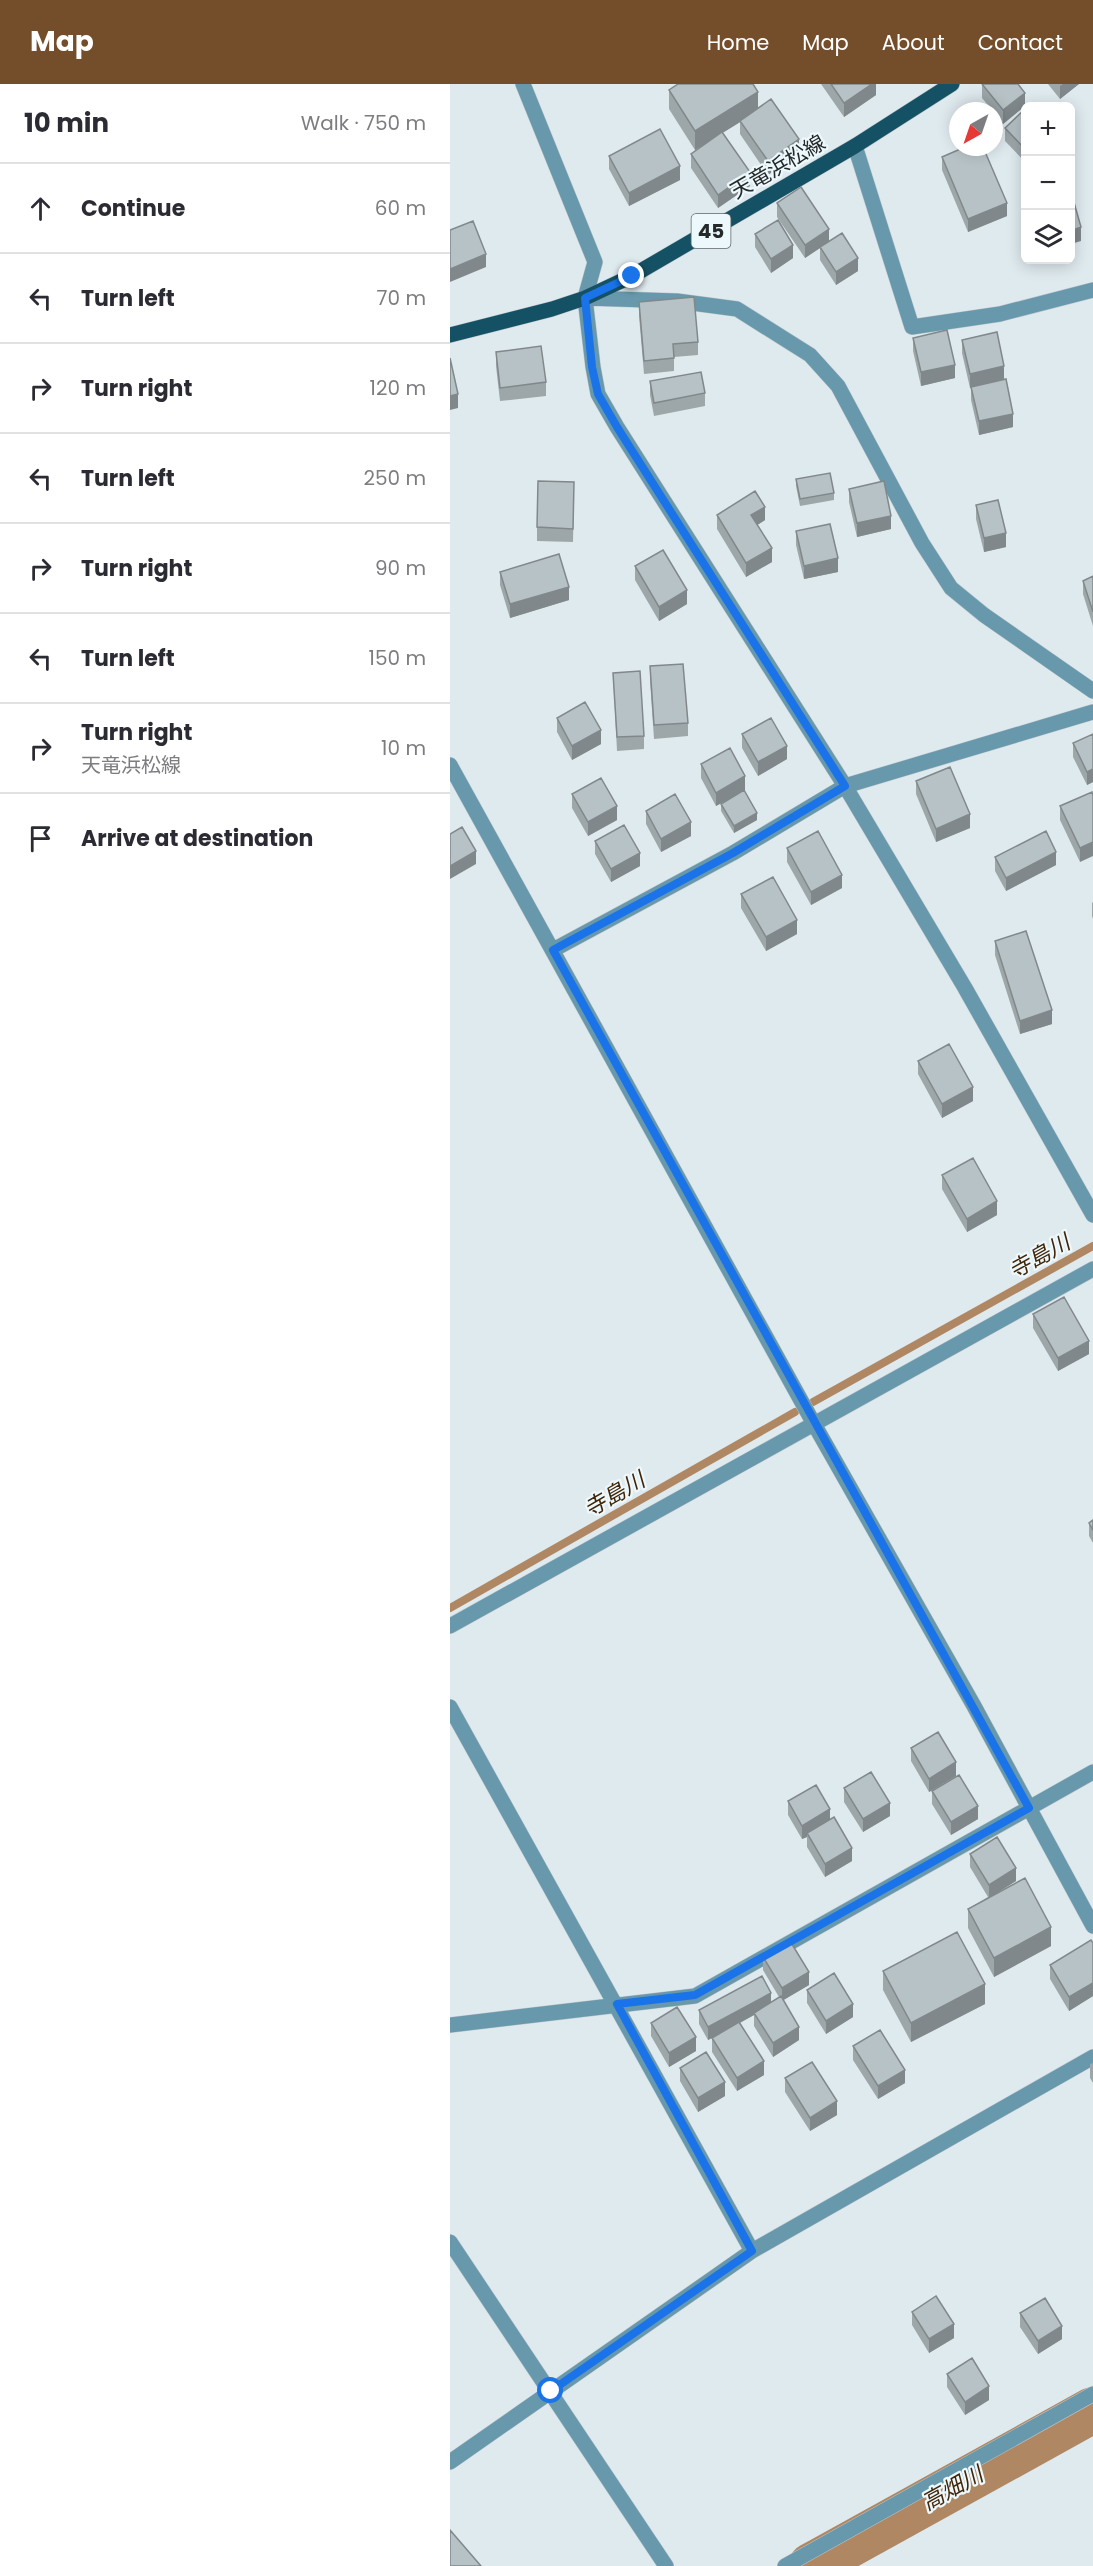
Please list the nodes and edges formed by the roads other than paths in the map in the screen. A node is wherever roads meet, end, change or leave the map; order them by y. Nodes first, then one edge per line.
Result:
1 (523, 84) edge
2 (952, 84) edge
3 (855, 146) junction
4 (1093, 290) edge
5 (585, 298) junction
6 (450, 334) edge
7 (1093, 691) edge
8 (1093, 712) edge
9 (450, 765) edge
10 (845, 786) junction
11 (553, 950) junction
12 (1093, 1215) edge
13 (1093, 1269) edge
14 (814, 1424) junction
15 (450, 1626) edge
16 (450, 1707) edge
17 (1093, 1772) edge
18 (1029, 1808) junction
19 (1093, 1926) edge
20 (617, 2004) junction
21 (450, 2025) edge
22 (1093, 2057) edge
23 (450, 2242) edge
24 (752, 2251) junction
25 (551, 2391) junction
26 (1093, 2394) edge
27 (450, 2462) edge
28 (666, 2566) edge
29 (785, 2566) edge

1 - 5 street
2 - 3 main road, 天竜浜松線 / 45
3 - 4 street
3 - 5 main road, 天竜浜松線 / 45
5 - 6 main road, 天竜浜松線 / 45
5 - 7 street
5 - 10 street
8 - 10 street
9 - 11 street
10 - 11 street
10 - 12 street
11 - 14 street
13 - 14 street
14 - 15 street
14 - 18 street
16 - 20 street
17 - 18 street
18 - 19 street
18 - 20 street
20 - 21 street
20 - 24 street
22 - 24 street
23 - 25 street
24 - 25 street
25 - 27 street
25 - 28 street
26 - 29 street

